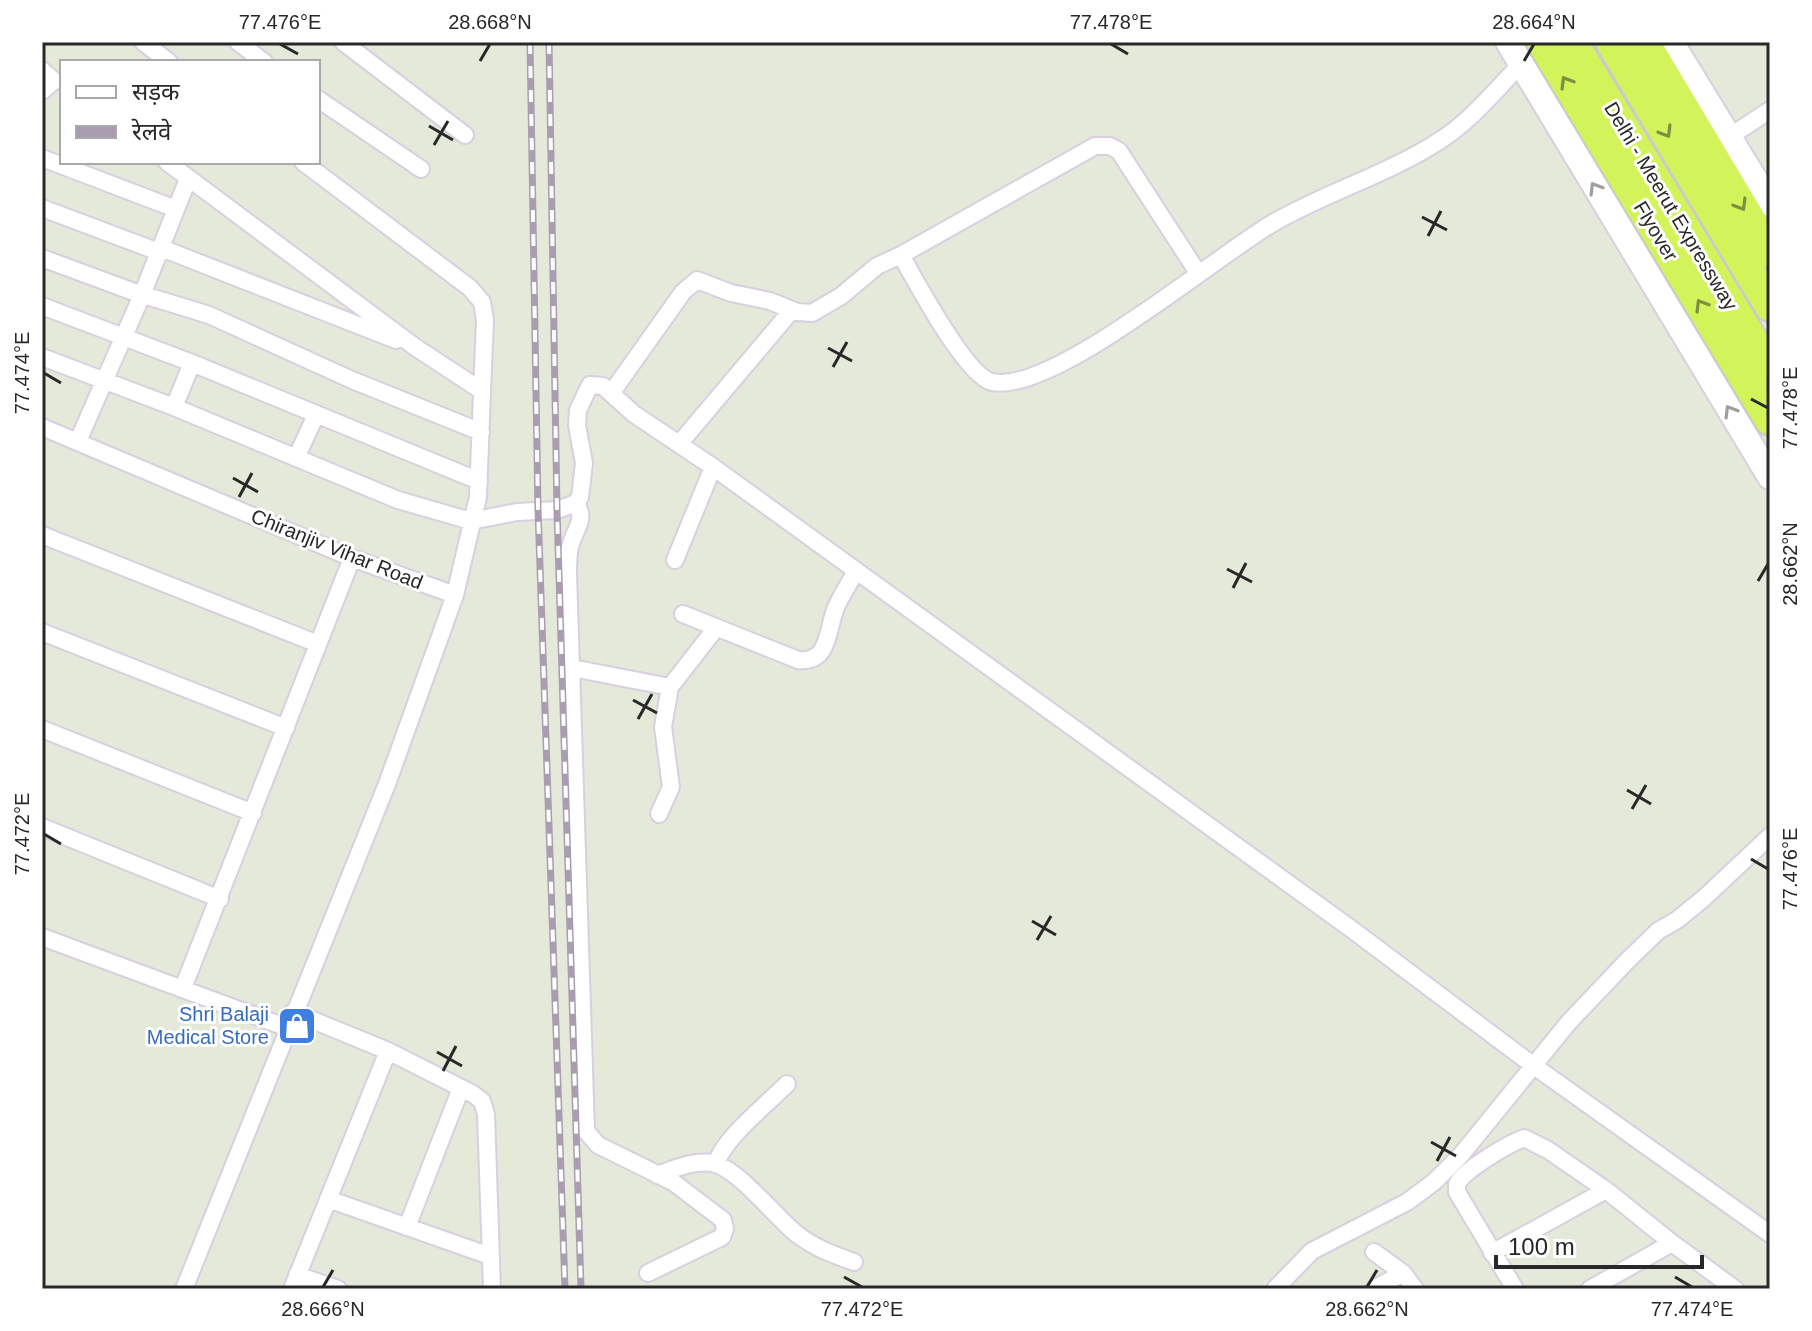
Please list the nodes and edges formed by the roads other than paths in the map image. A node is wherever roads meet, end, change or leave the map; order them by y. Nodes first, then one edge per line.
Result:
1 (143, 42) edge
2 (238, 42) edge
3 (343, 42) edge
4 (1508, 42) edge
5 (1542, 42) edge
6 (1572, 42) edge
7 (1611, 42) edge
8 (1644, 42) edge
9 (1671, 42) edge
10 (166, 60) edge
11 (261, 60) edge
12 (1520, 65) junction
13 (42, 70) edge
14 (42, 91) edge
15 (320, 100) edge
16 (1770, 110) edge
17 (465, 135) dead end
18 (1729, 137) junction
19 (42, 158) edge
20 (169, 164) edge
21 (306, 164) edge
22 (421, 169) dead end
23 (188, 179) junction
24 (1770, 204) edge
25 (42, 208) edge
26 (176, 209) junction
27 (159, 252) junction
28 (1770, 253) edge
29 (901, 255) junction
30 (42, 258) edge
31 (1198, 273) junction
32 (142, 295) junction
33 (42, 306) edge
34 (1770, 306) edge
35 (792, 310) junction
36 (124, 338) junction
37 (415, 347) junction
38 (42, 357) edge
39 (192, 363) junction
40 (1770, 369) edge
41 (105, 381) junction
42 (482, 391) junction
43 (612, 392) junction
44 (174, 407) junction
45 (316, 415) junction
46 (1770, 420) edge
47 (42, 427) edge
48 (481, 432) junction
49 (78, 441) junction
50 (679, 444) junction
51 (296, 458) junction
52 (713, 467) junction
53 (1770, 477) edge
54 (479, 481) junction
55 (576, 503) junction
56 (471, 521) junction
57 (42, 535) edge
58 (352, 558) junction
59 (675, 560) dead end
60 (856, 571) junction
61 (455, 595) junction
62 (683, 614) dead end
63 (716, 628) junction
64 (42, 632) edge
65 (318, 644) junction
66 (572, 668) junction
67 (670, 687) junction
68 (286, 728) junction
69 (42, 729) edge
70 (253, 813) junction
71 (659, 814) dead end
72 (42, 827) edge
73 (1770, 836) edge
74 (220, 899) junction
75 (42, 937) edge
76 (183, 988) junction
77 (291, 1020) junction
78 (388, 1051) junction
79 (1534, 1066) junction
80 (787, 1084) dead end
81 (461, 1088) junction
82 (716, 1164) junction
83 (657, 1175) junction
84 (1606, 1190) junction
85 (328, 1199) junction
86 (407, 1227) junction
87 (1770, 1234) edge
88 (1672, 1243) junction
89 (1374, 1252) dead end
90 (1492, 1253) junction
91 (490, 1256) junction
92 (854, 1262) dead end
93 (648, 1273) dead end
94 (1403, 1273) junction
95 (295, 1282) edge
96 (184, 1289) edge
97 (338, 1289) edge
98 (492, 1289) edge
99 (1275, 1289) edge
100 (1374, 1289) edge
101 (1415, 1289) edge
102 (1515, 1289) edge
103 (1590, 1289) edge
104 (1735, 1289) edge

1 - 10 street
2 - 11 street
3 - 17 street
4 - 12 street
46 -> 5 highway, Flyover
6 - 40 highway, Delhi - Meerut Expressway
7 -> 34 highway, Delhi - Meerut Expressway
8 -> 28 highway
9 - 18 street
12 - 31 street
53 -> 12 street
13 - 14 street
15 - 22 street
16 - 18 street
18 - 24 street
19 - 26 street
20 - 23 street
21 - 42 street
23 - 26 street
23 - 37 street
25 - 27 street
26 - 27 street
27 - 32 street
27 - 37 street
29 - 31 street
29 - 31 street
29 - 35 street
30 - 32 street
32 - 36 street
32 - 48 street
33 - 36 street
35 - 43 street
35 - 50 street
36 - 39 street
36 - 41 street
37 - 42 street
38 - 41 street
39 - 44 street
39 - 45 street
41 - 44 street
41 - 49 street
42 - 48 street
43 - 50 street
43 - 55 street
44 - 51 street
45 - 51 street
45 - 54 street
47 - 49 street, Chiranjiv Vihar Road
48 - 54 street
49 - 58 street, Chiranjiv Vihar Road
50 - 52 street
51 - 56 street
52 - 59 street
52 - 60 street
54 - 56 street
55 - 56 street
55 - 66 street
56 - 61 street
57 - 65 street
58 - 61 street, Chiranjiv Vihar Road
58 - 65 street
60 - 63 street
60 - 79 street
61 - 77 street
62 - 63 street
63 - 67 street
64 - 68 street
65 - 68 street
66 - 67 street
66 - 83 street
67 - 71 street
68 - 70 street
69 - 70 street
70 - 74 street
72 - 74 street
73 - 79 street
74 - 76 street
75 - 76 street
76 - 77 street
77 - 78 street
77 - 96 street
78 - 81 street
78 - 85 street
79 - 87 street
79 - 99 street
80 - 82 street
81 - 86 street
81 - 91 street
82 - 83 street
82 - 92 street
83 - 93 street
84 - 88 street
84 - 90 street
84 - 90 street
85 - 86 street
85 - 95 street
86 - 91 street
88 - 103 street
88 - 104 street
89 - 94 street
90 - 102 street
91 - 98 street
94 - 100 street
94 - 101 street
95 - 97 street

